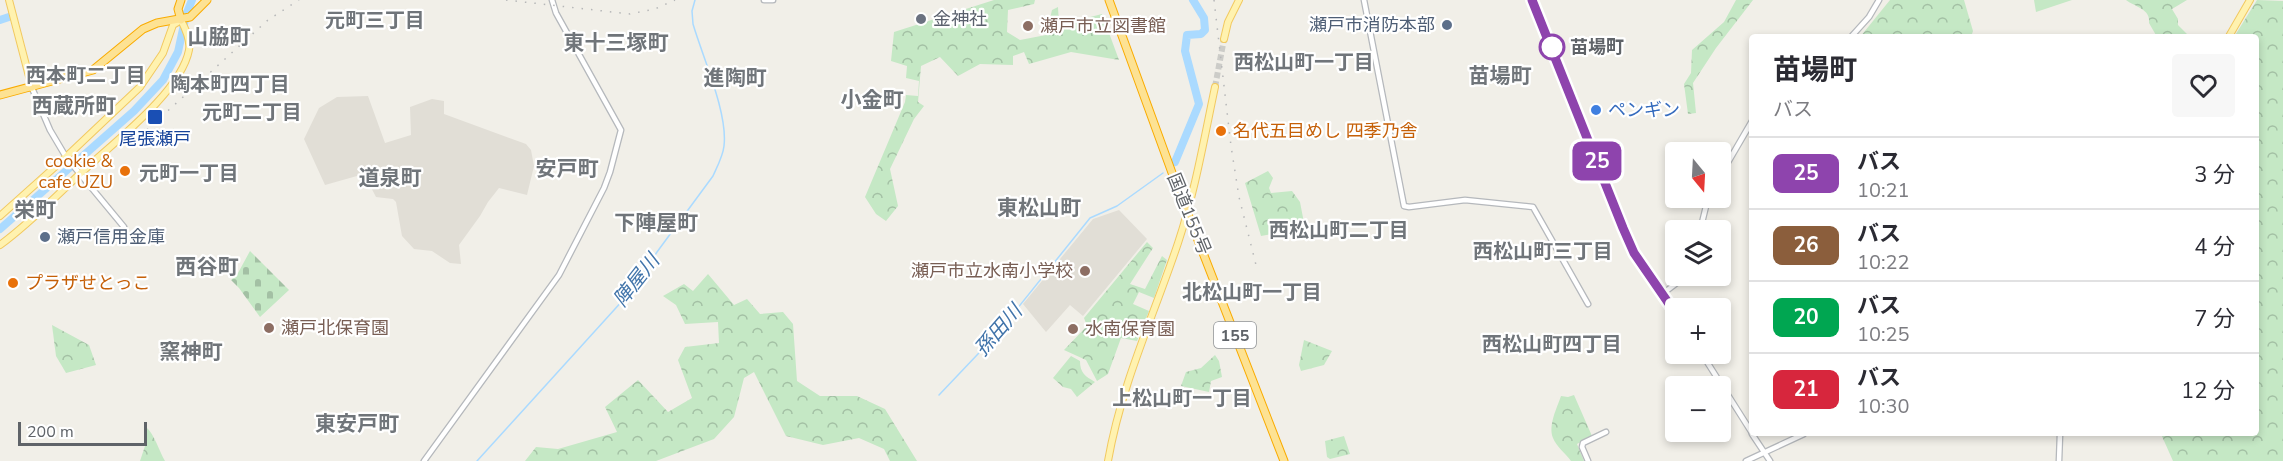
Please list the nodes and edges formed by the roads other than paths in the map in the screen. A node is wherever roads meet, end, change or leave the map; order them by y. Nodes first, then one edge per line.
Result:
1 (9, 0) edge
2 (181, 0) edge
3 (207, 0) edge
4 (552, 0) edge
5 (764, 0) edge
6 (773, 0) edge
7 (1109, 0) edge
8 (1239, 0) edge
9 (1364, 0) edge
10 (1532, 0) edge
11 (1879, 0) edge
12 (2250, 0) edge
13 (181, 20) junction
14 (1854, 34) edge
15 (2230, 34) edge
16 (1224, 39) tunnel mouth
17 (32, 87) junction
18 (1215, 87) tunnel mouth
19 (0, 95) edge
20 (1749, 127) edge
21 (1731, 157) edge
22 (67, 158) junction
23 (78, 172) junction
24 (1187, 210) junction
25 (0, 216) edge
26 (124, 227) dead end
27 (0, 246) edge
28 (1673, 286) edge
29 (1661, 295) junction
30 (1665, 300) edge
31 (1588, 304) dead end
32 (1708, 364) edge
33 (1749, 428) edge
34 (1606, 432) dead end
35 (1754, 436) edge
36 (1800, 436) edge
37 (2060, 436) edge
38 (1764, 453) junction
39 (424, 461) edge
40 (1108, 461) edge
41 (1284, 461) edge
42 (1588, 461) edge
43 (1746, 461) edge
44 (1770, 461) edge
45 (2059, 461) edge

1 - 17 main road
2 - 13 highway
3 - 13 highway
4 - 39 street
5 - 6 street
7 - 24 highway, 国道155号 / 155
8 - 16 main road
9 - 31 street
10 - 29 street
11 - 14 street
12 - 15 main road
13 - 17 highway
13 - 22 main road
13 - 23 main road
17 - 19 highway
17 - 22 street
18 - 24 main road
20 - 21 street
22 - 23 street
22 - 25 main road
23 - 26 street
23 - 27 main road
24 - 40 main road
24 - 41 highway, 国道155号 / 155
28 - 29 street
29 - 30 street
32 - 33 street
34 - 42 street
35 - 38 street
36 - 38 street
37 - 45 street
38 - 43 street
38 - 44 street

